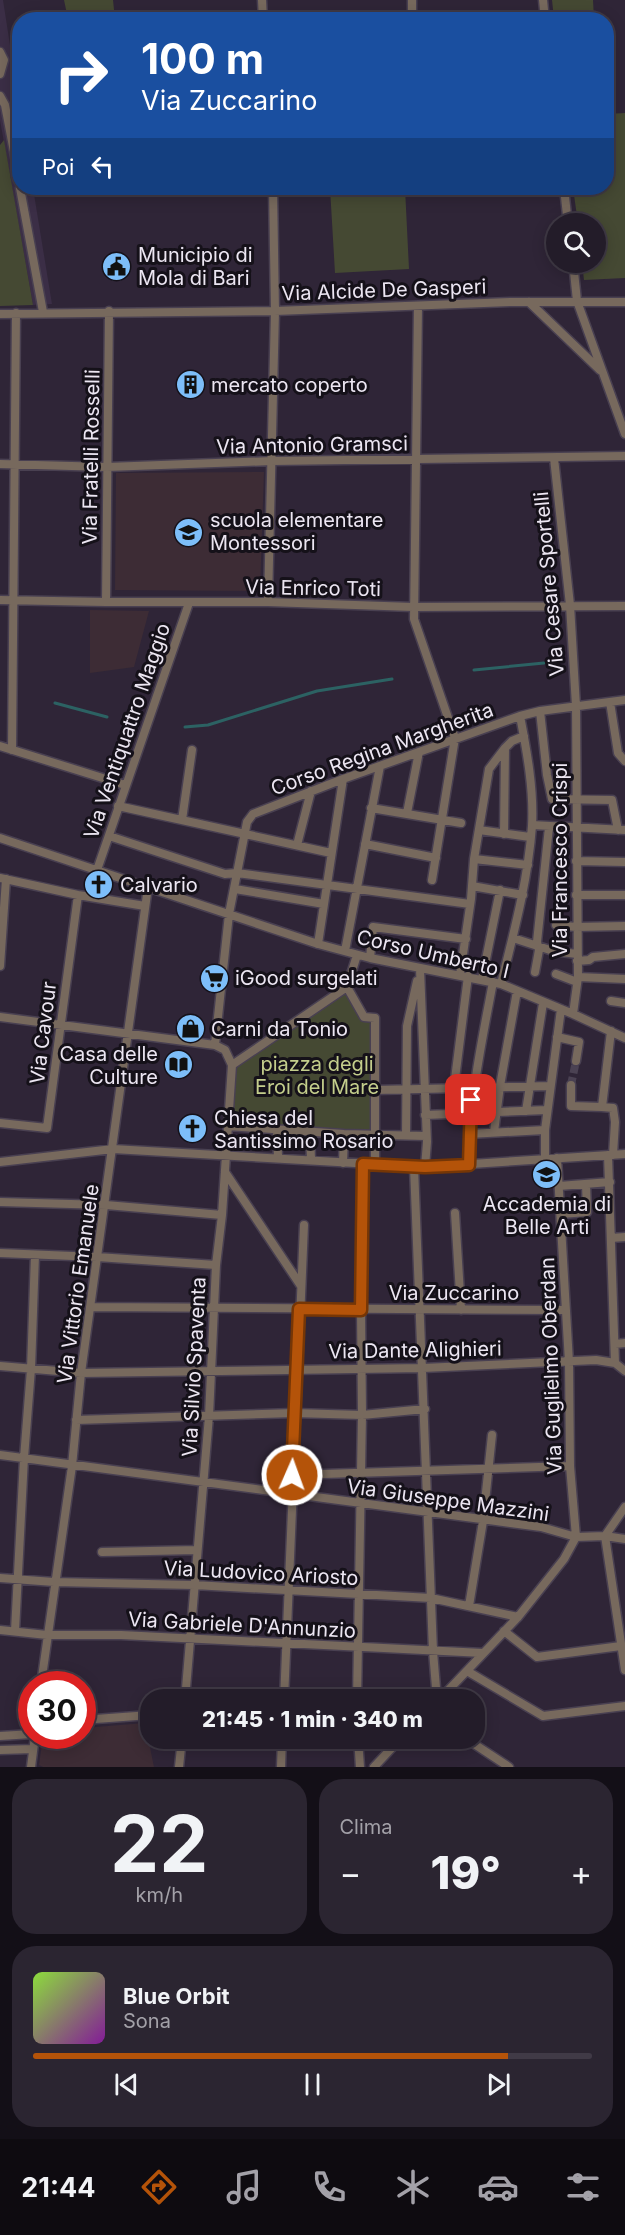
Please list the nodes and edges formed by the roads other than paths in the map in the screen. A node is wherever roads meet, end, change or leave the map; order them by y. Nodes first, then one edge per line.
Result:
1 (0, 52) edge
2 (0, 74) edge
3 (0, 96) edge
4 (12, 142) edge
5 (22, 195) edge
6 (273, 195) edge
7 (565, 195) edge
8 (567, 213) edge
9 (574, 273) edge
10 (577, 301) junction
11 (529, 302) junction
12 (625, 302) edge
13 (418, 306) junction
14 (109, 311) junction
15 (275, 311) junction
16 (43, 312) junction
17 (16, 313) junction
18 (0, 314) edge
19 (602, 372) junction
20 (625, 434) edge
21 (625, 456) edge
22 (554, 458) junction
23 (416, 460) junction
24 (272, 461) junction
25 (0, 464) edge
26 (16, 464) junction
27 (107, 467) junction
28 (0, 600) edge
29 (14, 600) junction
30 (106, 602) junction
31 (267, 602) junction
32 (189, 603) junction
33 (570, 605) junction
34 (625, 606) edge
35 (413, 607) junction
36 (625, 700) edge
37 (610, 702) junction
38 (576, 706) junction
39 (540, 711) junction
40 (520, 716) junction
41 (524, 736) junction
42 (455, 738) junction
43 (0, 746) edge
44 (505, 748) junction
45 (12, 750) junction
46 (192, 750) dead end
47 (419, 752) junction
48 (625, 761) edge
49 (380, 766) junction
50 (343, 778) junction
51 (125, 785) junction
52 (311, 791) junction
53 (577, 801) junction
54 (118, 806) junction
55 (371, 808) junction
56 (407, 813) junction
57 (443, 819) junction
58 (182, 820) junction
59 (461, 823) dead end
60 (532, 825) junction
61 (549, 827) junction
62 (577, 828) junction
63 (479, 830) junction
64 (622, 830) edge
65 (244, 834) junction
66 (504, 834) junction
67 (109, 836) junction
68 (530, 837) junction
69 (0, 838) edge
70 (365, 844) junction
71 (297, 846) junction
72 (331, 853) junction
73 (436, 858) junction
74 (474, 859) junction
75 (576, 861) junction
76 (625, 862) edge
77 (528, 865) junction
78 (97, 870) junction
79 (237, 873) junction
80 (3, 878) edge
81 (432, 880) dead end
82 (327, 885) junction
83 (472, 886) junction
84 (148, 887) junction
85 (356, 888) junction
86 (235, 889) junction
87 (500, 890) junction
88 (78, 895) junction
89 (523, 895) junction
90 (576, 895) junction
91 (625, 895) edge
92 (324, 904) junction
93 (470, 904) junction
94 (145, 906) junction
95 (229, 914) junction
96 (556, 925) dead end
97 (625, 926) edge
98 (576, 927) junction
99 (513, 938) junction
100 (466, 939) junction
101 (318, 944) junction
102 (538, 946) junction
103 (345, 951) junction
104 (625, 954) edge
105 (357, 955) junction
106 (577, 957) junction
107 (370, 958) junction
108 (0, 966) edge
109 (420, 969) junction
110 (535, 972) dead end
111 (556, 974) dead end
112 (464, 976) junction
113 (482, 979) junction
114 (578, 979) junction
115 (625, 979) edge
116 (497, 983) junction
117 (347, 987) junction
118 (517, 991) junction
119 (611, 1001) dead end
120 (543, 1003) junction
121 (625, 1003) edge
122 (561, 1009) junction
123 (573, 1014) junction
124 (0, 1017) edge
125 (60, 1025) junction
126 (611, 1031) junction
127 (128, 1032) junction
128 (556, 1037) junction
129 (625, 1038) edge
130 (215, 1044) junction
131 (576, 1062) tunnel mouth
132 (232, 1065) junction
133 (500, 1086) junction
134 (530, 1086) junction
135 (550, 1086) junction
136 (571, 1086) tunnel mouth
137 (454, 1087) junction
138 (473, 1087) junction
139 (406, 1089) junction
140 (424, 1089) junction
141 (375, 1090) junction
142 (602, 1107) junction
143 (547, 1110) junction
144 (526, 1111) junction
145 (496, 1112) junction
146 (470, 1113) junction
147 (425, 1114) junction
148 (0, 1123) edge
149 (228, 1126) junction
150 (277, 1130) junction
151 (545, 1130) junction
152 (310, 1132) junction
153 (494, 1132) junction
154 (344, 1134) junction
155 (469, 1134) junction
156 (376, 1135) junction
157 (405, 1135) junction
158 (426, 1136) junction
159 (113, 1149) junction
160 (625, 1154) edge
161 (226, 1155) junction
162 (611, 1155) junction
163 (278, 1158) junction
164 (557, 1158) junction
165 (311, 1160) junction
166 (545, 1160) junction
167 (0, 1162) edge
168 (343, 1162) junction
169 (363, 1164) junction
170 (375, 1165) junction
171 (469, 1165) junction
172 (414, 1167) junction
173 (425, 1167) junction
174 (225, 1172) junction
175 (609, 1182) junction
176 (586, 1184) junction
177 (559, 1186) junction
178 (0, 1202) edge
179 (106, 1205) junction
180 (455, 1213) dead end
181 (561, 1214) junction
182 (222, 1215) junction
183 (304, 1225) dead end
184 (625, 1237) edge
185 (611, 1238) junction
186 (0, 1253) edge
187 (35, 1255) junction
188 (97, 1257) junction
189 (216, 1266) junction
190 (301, 1286) junction
191 (625, 1301) edge
192 (614, 1302) junction
193 (90, 1307) junction
194 (215, 1308) junction
195 (299, 1309) junction
196 (419, 1309) junction
197 (361, 1310) junction
198 (461, 1310) junction
199 (566, 1310) junction
200 (625, 1343) edge
201 (615, 1344) junction
202 (569, 1362) junction
203 (615, 1363) junction
204 (0, 1366) edge
205 (363, 1368) junction
206 (423, 1368) junction
207 (31, 1369) junction
208 (297, 1369) junction
209 (210, 1371) junction
210 (625, 1371) edge
211 (81, 1373) junction
212 (424, 1409) junction
213 (294, 1413) junction
214 (362, 1414) junction
215 (209, 1416) junction
216 (76, 1420) junction
217 (492, 1435) dead end
218 (0, 1455) edge
219 (24, 1458) junction
220 (72, 1466) junction
221 (570, 1466) junction
222 (488, 1468) junction
223 (426, 1471) junction
224 (360, 1472) junction
225 (292, 1475) junction
226 (203, 1481) junction
227 (291, 1495) junction
228 (360, 1504) junction
229 (625, 1508) edge
230 (427, 1511) junction
231 (483, 1521) junction
232 (605, 1536) junction
233 (576, 1537) junction
234 (625, 1539) edge
235 (197, 1550) junction
236 (102, 1552) dead end
237 (0, 1578) edge
238 (18, 1579) junction
239 (54, 1582) junction
240 (194, 1585) junction
241 (288, 1591) junction
242 (359, 1594) junction
243 (431, 1598) junction
244 (469, 1606) junction
245 (518, 1617) junction
246 (0, 1630) edge
247 (15, 1630) junction
248 (504, 1631) junction
249 (47, 1635) junction
250 (189, 1639) junction
251 (622, 1640) edge
252 (286, 1642) junction
253 (357, 1647) junction
254 (433, 1651) junction
255 (483, 1653) junction
256 (625, 1670) edge
257 (43, 1671) edge
258 (466, 1671) junction
259 (185, 1689) edge
260 (284, 1689) edge
261 (357, 1689) edge
262 (437, 1689) edge
263 (449, 1689) edge
264 (625, 1706) edge
265 (140, 1716) edge
266 (96, 1719) edge
267 (18, 1735) edge
268 (0, 1736) edge
269 (33, 1749) joint
270 (181, 1749) edge
271 (282, 1749) edge
272 (359, 1749) edge
273 (391, 1749) edge
274 (482, 1749) edge
275 (0, 1750) edge
276 (31, 1767) edge
277 (179, 1767) edge
278 (281, 1767) edge
279 (360, 1767) edge
280 (374, 1767) edge
281 (509, 1767) edge

1 - 2 street
3 - 4 street
5 - 16 street
6 - 15 street
7 - 8 street
9 - 10 street
10 - 11 street, Via Alcide De Gasperi
10 - 12 street, Via Alcide De Gasperi
10 - 19 street
11 - 13 street, Via Alcide De Gasperi
11 - 19 street
13 - 15 street, Via Alcide De Gasperi
13 - 23 street
14 - 15 street, Via Alcide De Gasperi
14 - 16 street, Via Alcide De Gasperi
14 - 27 street, Via Fratelli Rosselli
15 - 24 street
16 - 17 street, Via Alcide De Gasperi
17 - 18 street, Via Alcide De Gasperi
17 - 26 street
19 - 20 street
21 - 22 street, Via Antonio Gramsci
22 - 23 street, Via Antonio Gramsci
22 - 33 street, Via Cesare Sportelli
23 - 24 street, Via Antonio Gramsci
23 - 35 street
24 - 27 street, Via Antonio Gramsci
24 - 31 street
25 - 26 street, Via Antonio Gramsci
26 - 27 street, Via Antonio Gramsci
26 - 29 street
27 - 30 street, Via Fratelli Rosselli
28 - 29 street, Via Enrico Toti
29 - 30 street, Via Enrico Toti
29 - 45 street
30 - 32 street, Via Enrico Toti
31 - 32 street, Via Enrico Toti
31 - 35 street, Via Enrico Toti
32 - 51 street, Via Ventiquattro Maggio
33 - 34 street, Via Enrico Toti
33 - 35 street, Via Enrico Toti
33 - 38 street, Via Cesare Sportelli
35 - 42 street
36 - 37 street, Corso Regina Margherita
37 - 38 street, Corso Regina Margherita
37 - 48 street
38 - 39 street, Corso Regina Margherita
38 - 53 street, Via Francesco Crispi
39 - 40 street, Corso Regina Margherita
39 - 53 street
40 - 41 street
40 - 42 street, Corso Regina Margherita
41 - 44 street
41 - 60 street
42 - 47 street, Corso Regina Margherita
42 - 57 street
43 - 45 street
44 - 63 street
44 - 66 street
45 - 51 street
46 - 58 street
47 - 49 street, Corso Regina Margherita
47 - 56 street
49 - 50 street, Corso Regina Margherita
49 - 55 street
50 - 52 street, Corso Regina Margherita
50 - 72 street
51 - 54 street, Via Ventiquattro Maggio
52 - 65 street, Corso Regina Margherita
52 - 71 street
53 - 62 street, Via Francesco Crispi
53 - 64 street
54 - 58 street
54 - 67 street, Via Ventiquattro Maggio
55 - 56 street
55 - 70 street
56 - 57 street
57 - 59 street
57 - 73 street
58 - 65 street
60 - 61 street
60 - 68 street
61 - 62 street
61 - 102 street
62 - 64 street
62 - 75 street, Via Francesco Crispi
63 - 66 street
63 - 74 street
65 - 71 street
65 - 79 street, Corso Regina Margherita
66 - 68 street
67 - 78 street, Via Ventiquattro Maggio
67 - 79 street
68 - 77 street
69 - 78 street, Corso Umberto I
70 - 73 street
70 - 85 street
71 - 72 street
72 - 82 street
73 - 81 street
74 - 77 street
74 - 83 street
75 - 76 street
75 - 90 street, Via Francesco Crispi
77 - 89 street
78 - 84 street, Corso Umberto I
79 - 82 street
79 - 86 street, Corso Regina Margherita
80 - 88 street
80 - 108 street
82 - 85 street
82 - 92 street
83 - 87 street
83 - 93 street
84 - 94 street, Via Vittorio Emanuele
84 - 95 street, Corso Umberto I
85 - 93 street
85 - 103 street
86 - 92 street
86 - 95 street, Corso Regina Margherita
87 - 89 street
87 - 113 street
88 - 94 street
88 - 125 street, Via Cavour
89 - 99 street
90 - 91 street
90 - 98 street, Via Francesco Crispi
92 - 101 street
93 - 100 street
94 - 127 street, Via Vittorio Emanuele
95 - 101 street, Corso Umberto I
95 - 130 street, Corso Regina Margherita
96 - 98 street
97 - 98 street
98 - 106 street, Via Francesco Crispi
99 - 102 street
99 - 116 street
100 - 107 street
100 - 112 street
101 - 103 street, Corso Umberto I
102 - 106 street
102 - 110 street
103 - 105 street, Corso Umberto I
104 - 106 street
105 - 107 street, Corso Umberto I
105 - 117 street
106 - 114 street, Via Francesco Crispi
107 - 109 street, Corso Umberto I
109 - 112 street, Corso Umberto I
109 - 139 street
109 - 140 street
111 - 114 street
112 - 113 street, Corso Umberto I
112 - 137 street
113 - 116 street, Corso Umberto I
114 - 115 street
114 - 123 street, Via Francesco Crispi
116 - 118 street, Corso Umberto I
116 - 138 street
117 - 132 street
117 - 141 street
118 - 120 street, Corso Umberto I
118 - 133 street
119 - 121 street
120 - 122 street, Corso Umberto I
120 - 134 street
122 - 123 street, Corso Umberto I
122 - 128 street
123 - 126 street, Corso Umberto I
124 - 125 street
125 - 127 street
125 - 148 street, Via Cavour
126 - 129 street, Corso Umberto I
126 - 142 street
127 - 130 street
127 - 159 street, Via Vittorio Emanuele
128 - 131 street
128 - 135 street
130 - 132 street
132 - 149 street, Via Silvio Spaventa
133 - 134 street
133 - 138 street
133 - 145 street
134 - 135 street
134 - 144 street
135 - 143 street
136 - 142 street
137 - 138 street
137 - 140 street
138 - 146 street
139 - 140 street
139 - 141 street
139 - 157 street
140 - 147 street
141 - 156 street
142 - 162 street
143 - 144 street
143 - 151 street
144 - 145 street
145 - 146 street
145 - 153 street
146 - 147 street
146 - 155 street
147 - 158 street
149 - 150 street
149 - 161 street, Via Silvio Spaventa
150 - 152 street
150 - 163 street
151 - 153 street
151 - 166 street
152 - 154 street
152 - 165 street
153 - 155 street
154 - 156 street
154 - 168 street
155 - 171 street
156 - 157 street
156 - 170 street
157 - 158 street
158 - 173 street
159 - 161 street
159 - 167 street
159 - 179 street, Via Vittorio Emanuele
160 - 162 street
161 - 163 street
161 - 174 street, Via Silvio Spaventa
162 - 164 street
162 - 175 street
163 - 165 street
164 - 166 street
164 - 177 street, Via Guglielmo Oberdan
165 - 168 street
166 - 171 street
168 - 169 street
169 - 170 street
169 - 197 street
170 - 172 street
171 - 173 street
172 - 173 street
172 - 196 street
174 - 182 street, Via Silvio Spaventa
174 - 190 street
175 - 176 street
175 - 185 street
176 - 177 street
176 - 181 street
177 - 181 street, Via Guglielmo Oberdan
178 - 179 street
179 - 182 street
179 - 188 street, Via Vittorio Emanuele
180 - 198 street
181 - 199 street, Via Guglielmo Oberdan
182 - 189 street, Via Silvio Spaventa
183 - 190 street
184 - 185 street
185 - 192 street
186 - 187 street
187 - 188 street
187 - 207 street
188 - 189 street
188 - 193 street, Via Vittorio Emanuele
189 - 194 street, Via Silvio Spaventa
190 - 195 street
191 - 192 street
192 - 201 street
193 - 194 street, Via Zuccarino
193 - 211 street, Via Vittorio Emanuele
194 - 195 street, Via Zuccarino
194 - 209 street, Via Silvio Spaventa
195 - 197 street, Via Zuccarino
195 - 208 street
196 - 197 street, Via Zuccarino
196 - 198 street, Via Zuccarino
196 - 206 street
197 - 205 street
198 - 199 street, Via Zuccarino
199 - 202 street, Via Guglielmo Oberdan
200 - 201 street
201 - 203 street
202 - 203 street, Via Dante Alighieri
202 - 206 street, Via Dante Alighieri
202 - 221 street, Via Guglielmo Oberdan
203 - 210 street
204 - 207 street, Via Dante Alighieri
205 - 206 street, Via Dante Alighieri
205 - 208 street, Via Dante Alighieri
205 - 214 street
206 - 212 street
207 - 211 street, Via Dante Alighieri
207 - 219 street
208 - 209 street, Via Dante Alighieri
208 - 213 street
209 - 211 street, Via Dante Alighieri
209 - 215 street, Via Silvio Spaventa
211 - 216 street, Via Vittorio Emanuele
212 - 214 street
212 - 223 street
213 - 214 street
213 - 215 street
213 - 225 street
214 - 224 street
215 - 216 street
215 - 226 street, Via Silvio Spaventa
216 - 220 street, Via Vittorio Emanuele
217 - 222 street
218 - 219 street, Via Giuseppe Mazzini
219 - 220 street, Via Giuseppe Mazzini
219 - 238 street
220 - 226 street, Via Giuseppe Mazzini
220 - 239 street, Via Vittorio Emanuele
221 - 222 street
221 - 233 street, Via Guglielmo Oberdan
222 - 223 street
222 - 231 street
223 - 224 street
223 - 230 street
224 - 225 street
224 - 228 street
225 - 227 street
226 - 227 street, Via Giuseppe Mazzini
226 - 235 street, Via Silvio Spaventa
227 - 228 street, Via Giuseppe Mazzini
227 - 241 street
228 - 230 street, Via Giuseppe Mazzini
228 - 242 street
229 - 232 street
230 - 231 street, Via Giuseppe Mazzini
230 - 243 street
231 - 233 street, Via Giuseppe Mazzini
231 - 244 street
232 - 233 street, Via Giuseppe Mazzini
232 - 234 street, Via Giuseppe Mazzini
232 - 251 street
233 - 245 street
235 - 236 street
235 - 240 street, Via Silvio Spaventa
237 - 238 street, Via Ludovico Ariosto
238 - 239 street, Via Ludovico Ariosto
238 - 247 street
239 - 240 street, Via Ludovico Ariosto
239 - 249 street, Via Vittorio Emanuele
240 - 241 street, Via Ludovico Ariosto
240 - 250 street, Via Silvio Spaventa
241 - 242 street, Via Ludovico Ariosto
241 - 252 street
242 - 243 street, Via Ludovico Ariosto
242 - 253 street
243 - 244 street, Via Ludovico Ariosto
243 - 254 street
244 - 245 street, Via Ludovico Ariosto
245 - 248 street
246 - 247 street, Via Gabriele D'Annunzio
247 - 249 street, Via Gabriele D'Annunzio
248 - 251 street
248 - 255 street
249 - 250 street, Via Gabriele D'Annunzio
249 - 257 street, Via Vittorio Emanuele
250 - 252 street, Via Gabriele D'Annunzio
250 - 259 street, Via Silvio Spaventa
251 - 256 street
252 - 253 street, Via Gabriele D'Annunzio
252 - 260 street
253 - 254 street, Via Gabriele D'Annunzio
253 - 261 street
254 - 255 street, Via Gabriele D'Annunzio
254 - 262 street
255 - 258 street
258 - 263 street
258 - 264 street
265 - 266 street
267 - 268 street
269 - 275 street
269 - 276 street
270 - 277 street
271 - 278 street
272 - 279 street
273 - 280 street
274 - 281 street

